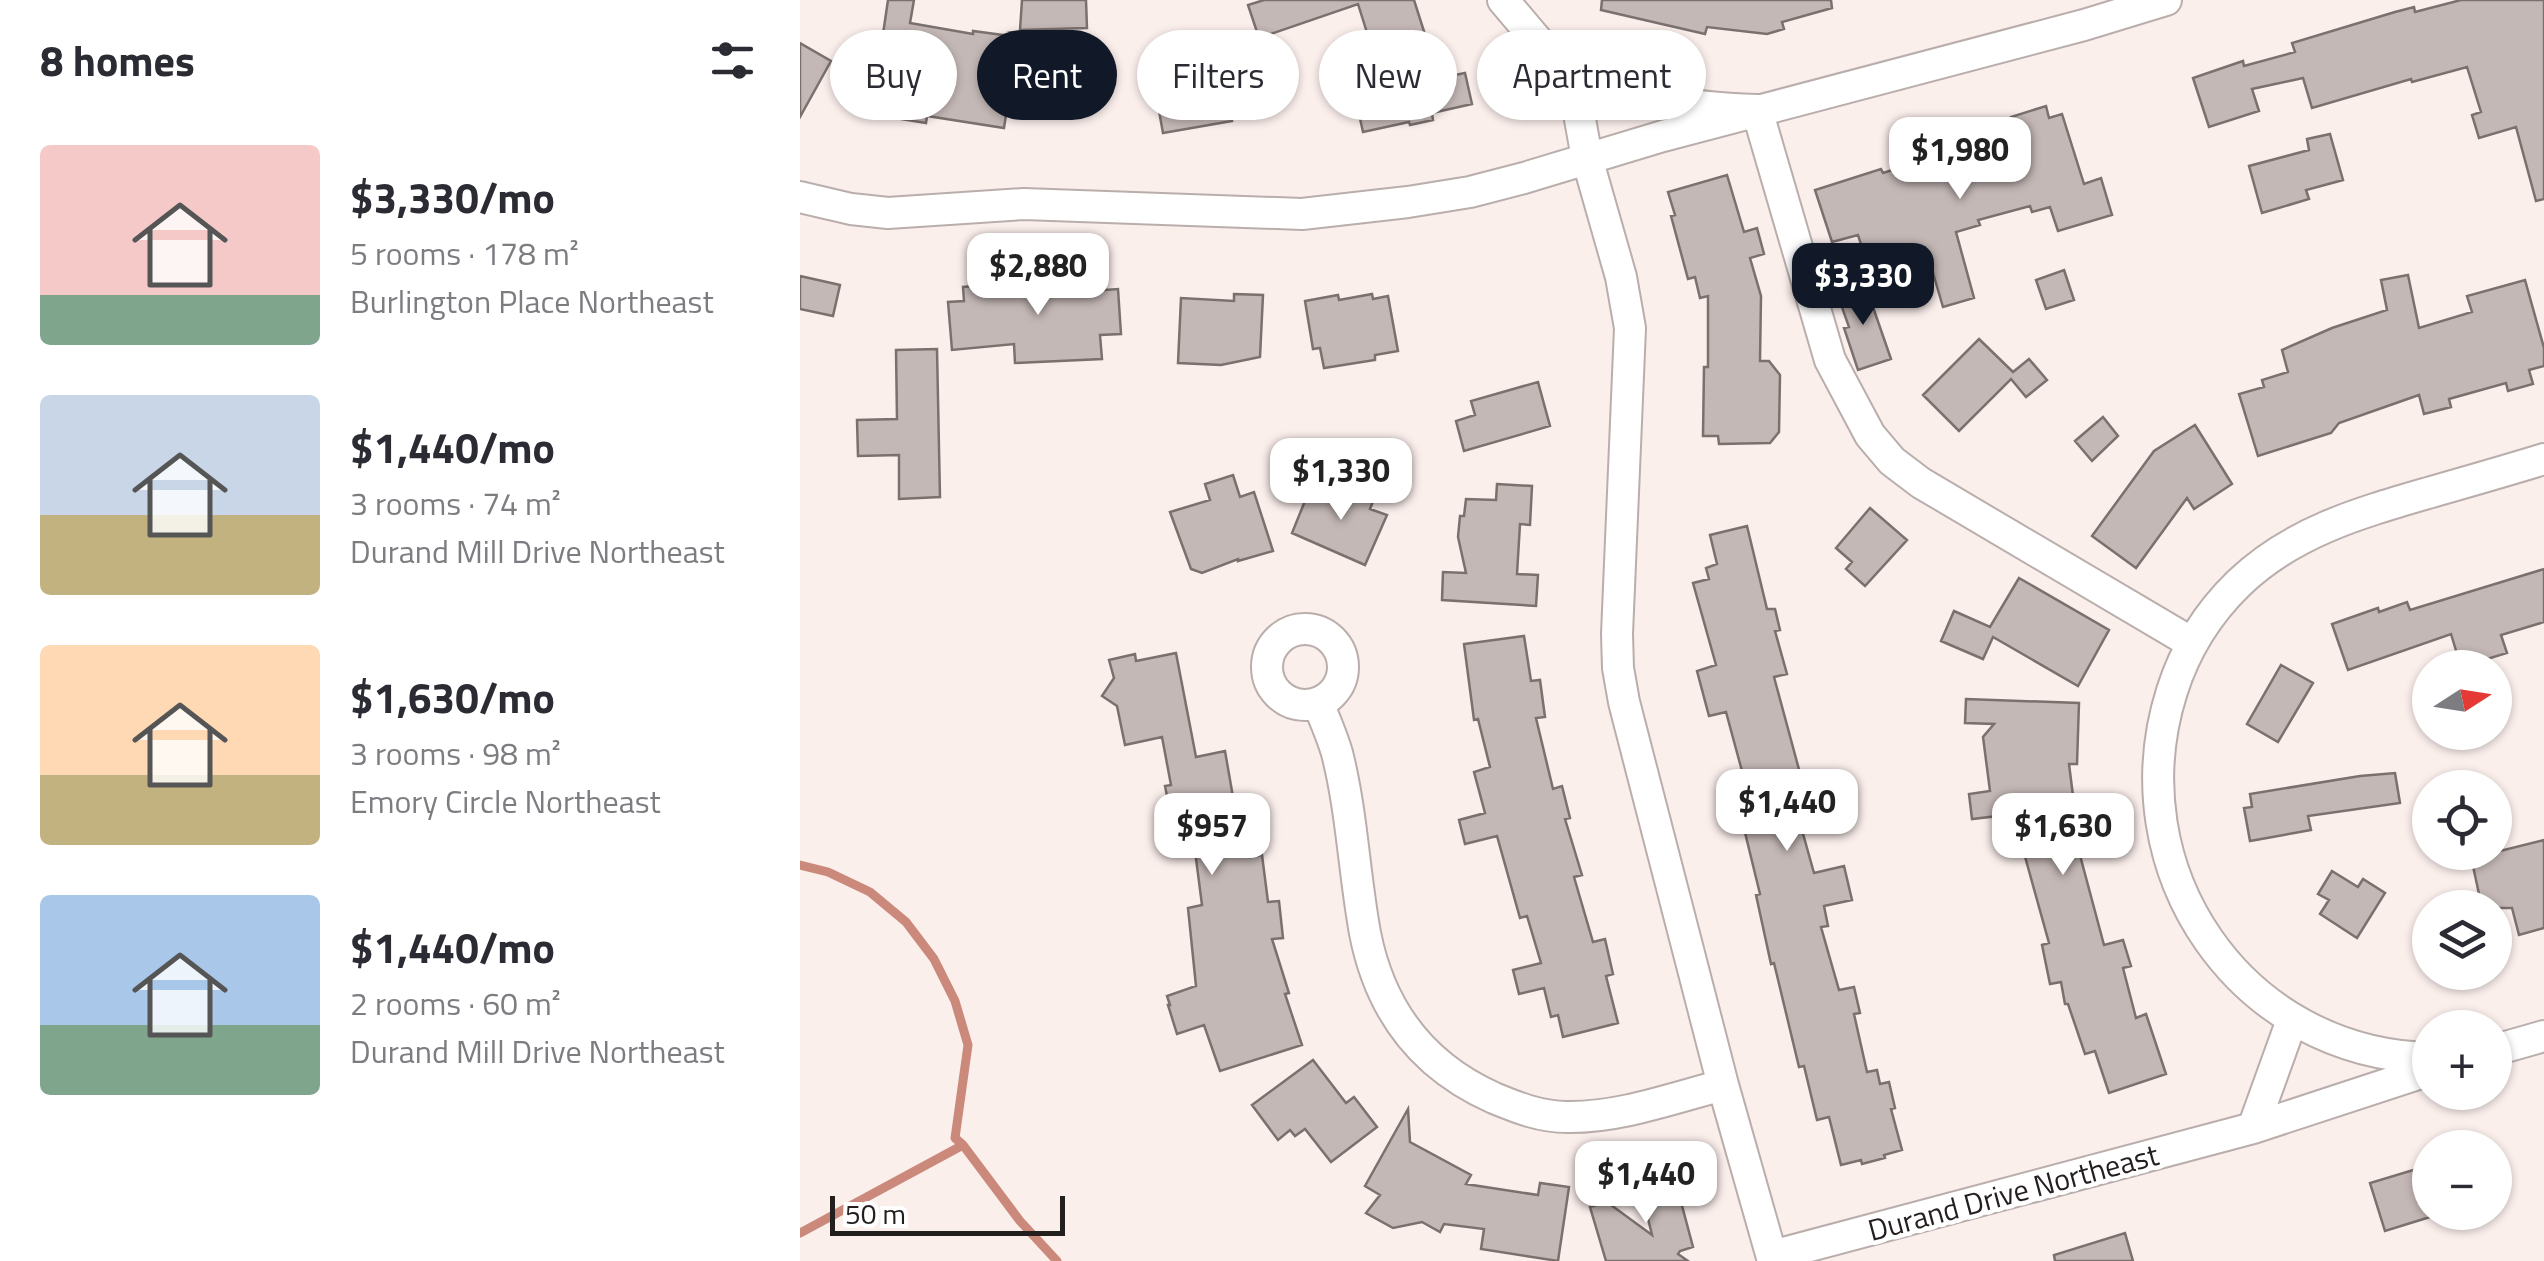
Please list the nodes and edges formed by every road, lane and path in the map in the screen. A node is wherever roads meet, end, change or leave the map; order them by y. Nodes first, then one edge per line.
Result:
1 (1504, 0) edge
2 (2166, 0) edge
3 (1530, 30) edge
4 (1706, 107) edge
5 (1757, 110) junction
6 (1581, 120) edge
7 (1588, 158) junction
8 (800, 197) edge
9 (2544, 459) edge
10 (2192, 643) junction
11 (1318, 703) dead end
12 (2292, 1020) junction
13 (2544, 1036) edge
14 (2512, 1045) edge
15 (2412, 1056) edge
16 (2412, 1076) edge
17 (1723, 1085) junction
18 (2253, 1128) junction
19 (1773, 1259) edge

1 - 3 street
2 - 5 street
4 - 5 street
5 - 7 street
5 - 10 street
6 - 7 street
7 - 8 street
7 - 17 street
9 - 10 street
10 - 12 street
11 - 17 street
12 - 15 street
12 - 18 street
13 - 14 street
16 - 18 street, Durand Drive Northeast
17 - 19 street
18 - 19 street, Durand Drive Northeast

